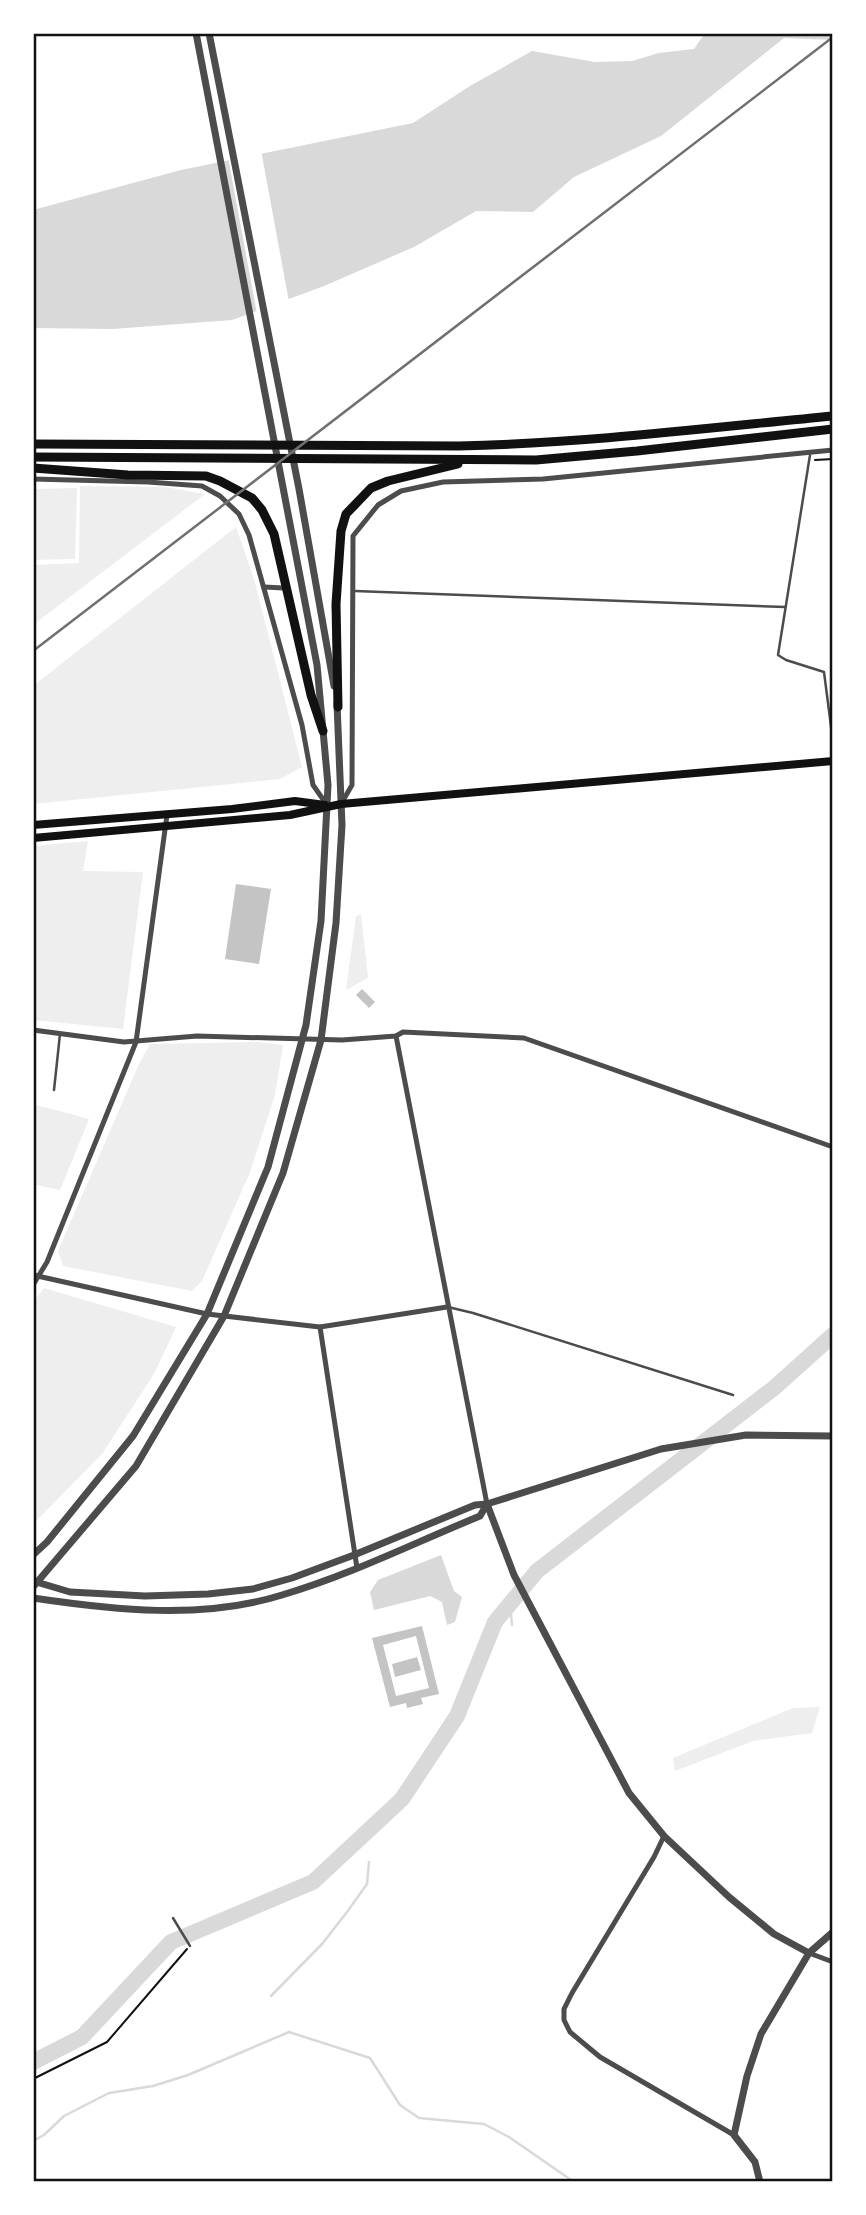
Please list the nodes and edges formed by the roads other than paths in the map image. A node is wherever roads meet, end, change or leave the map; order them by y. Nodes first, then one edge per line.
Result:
1 (196, 33) edge
2 (209, 33) edge
3 (833, 415) edge
4 (833, 429) edge
5 (33, 444) edge
6 (833, 450) edge
7 (810, 453) junction
8 (33, 457) edge
9 (470, 461) junction
10 (33, 468) edge
11 (33, 480) edge
12 (264, 587) junction
13 (284, 588) dead end
14 (349, 591) junction
15 (785, 607) junction
16 (338, 707) junction
17 (323, 731) junction
18 (833, 742) edge
19 (833, 761) edge
20 (341, 804) junction
21 (327, 806) junction
22 (167, 815) junction
23 (33, 825) edge
24 (165, 828) junction
25 (33, 838) edge
26 (33, 1030) edge
27 (60, 1034) junction
28 (396, 1036) junction
29 (302, 1039) junction
30 (321, 1040) junction
31 (136, 1042) junction
32 (54, 1090) dead end
33 (833, 1147) edge
34 (37, 1275) edge
35 (33, 1285) edge
36 (447, 1307) junction
37 (207, 1314) junction
38 (224, 1316) junction
39 (320, 1327) junction
40 (733, 1395) dead end
41 (833, 1436) edge
42 (487, 1504) junction
43 (33, 1555) edge
44 (354, 1555) junction
45 (357, 1568) junction
46 (37, 1581) edge
47 (33, 1587) edge
48 (33, 1598) edge
49 (664, 1836) junction
50 (173, 1918) dead end
51 (833, 1932) edge
52 (190, 1946) road end
53 (809, 1953) junction
54 (833, 1962) edge
55 (734, 2135) junction
56 (760, 2182) edge

1 - 17 street
2 - 16 street
3 - 5 highway
4 - 9 highway
6 - 7 street
7 - 14 street
7 - 15 lane
8 - 9 highway
9 - 16 highway
10 - 17 highway
11 - 12 street
12 - 13 street
12 - 21 street
14 - 15 lane
14 - 20 street
15 - 18 lane
16 - 20 street
17 - 21 street
19 - 20 main road
20 - 21 main road
20 - 30 street
21 - 22 main road
21 - 24 main road
21 - 29 street
22 - 23 main road
22 - 24 street
24 - 25 main road
24 - 31 street
26 - 27 street
27 - 31 street
27 - 32 lane
28 - 30 street
28 - 33 street
28 - 36 street
29 - 30 street
29 - 31 street
29 - 37 street
30 - 38 street
31 - 34 street
34 - 35 street
34 - 37 street
36 - 39 street
36 - 40 lane
36 - 42 street
37 - 38 street
37 - 43 street
38 - 39 street
38 - 46 street
39 - 44 street
41 - 42 street
42 - 44 street
42 - 45 street
42 - 49 street
44 - 45 street
44 - 46 street
45 - 48 street
46 - 47 street
49 - 53 street
49 - 55 street
50 - 52 lane
51 - 53 street
53 - 54 street
53 - 55 street
55 - 56 street

